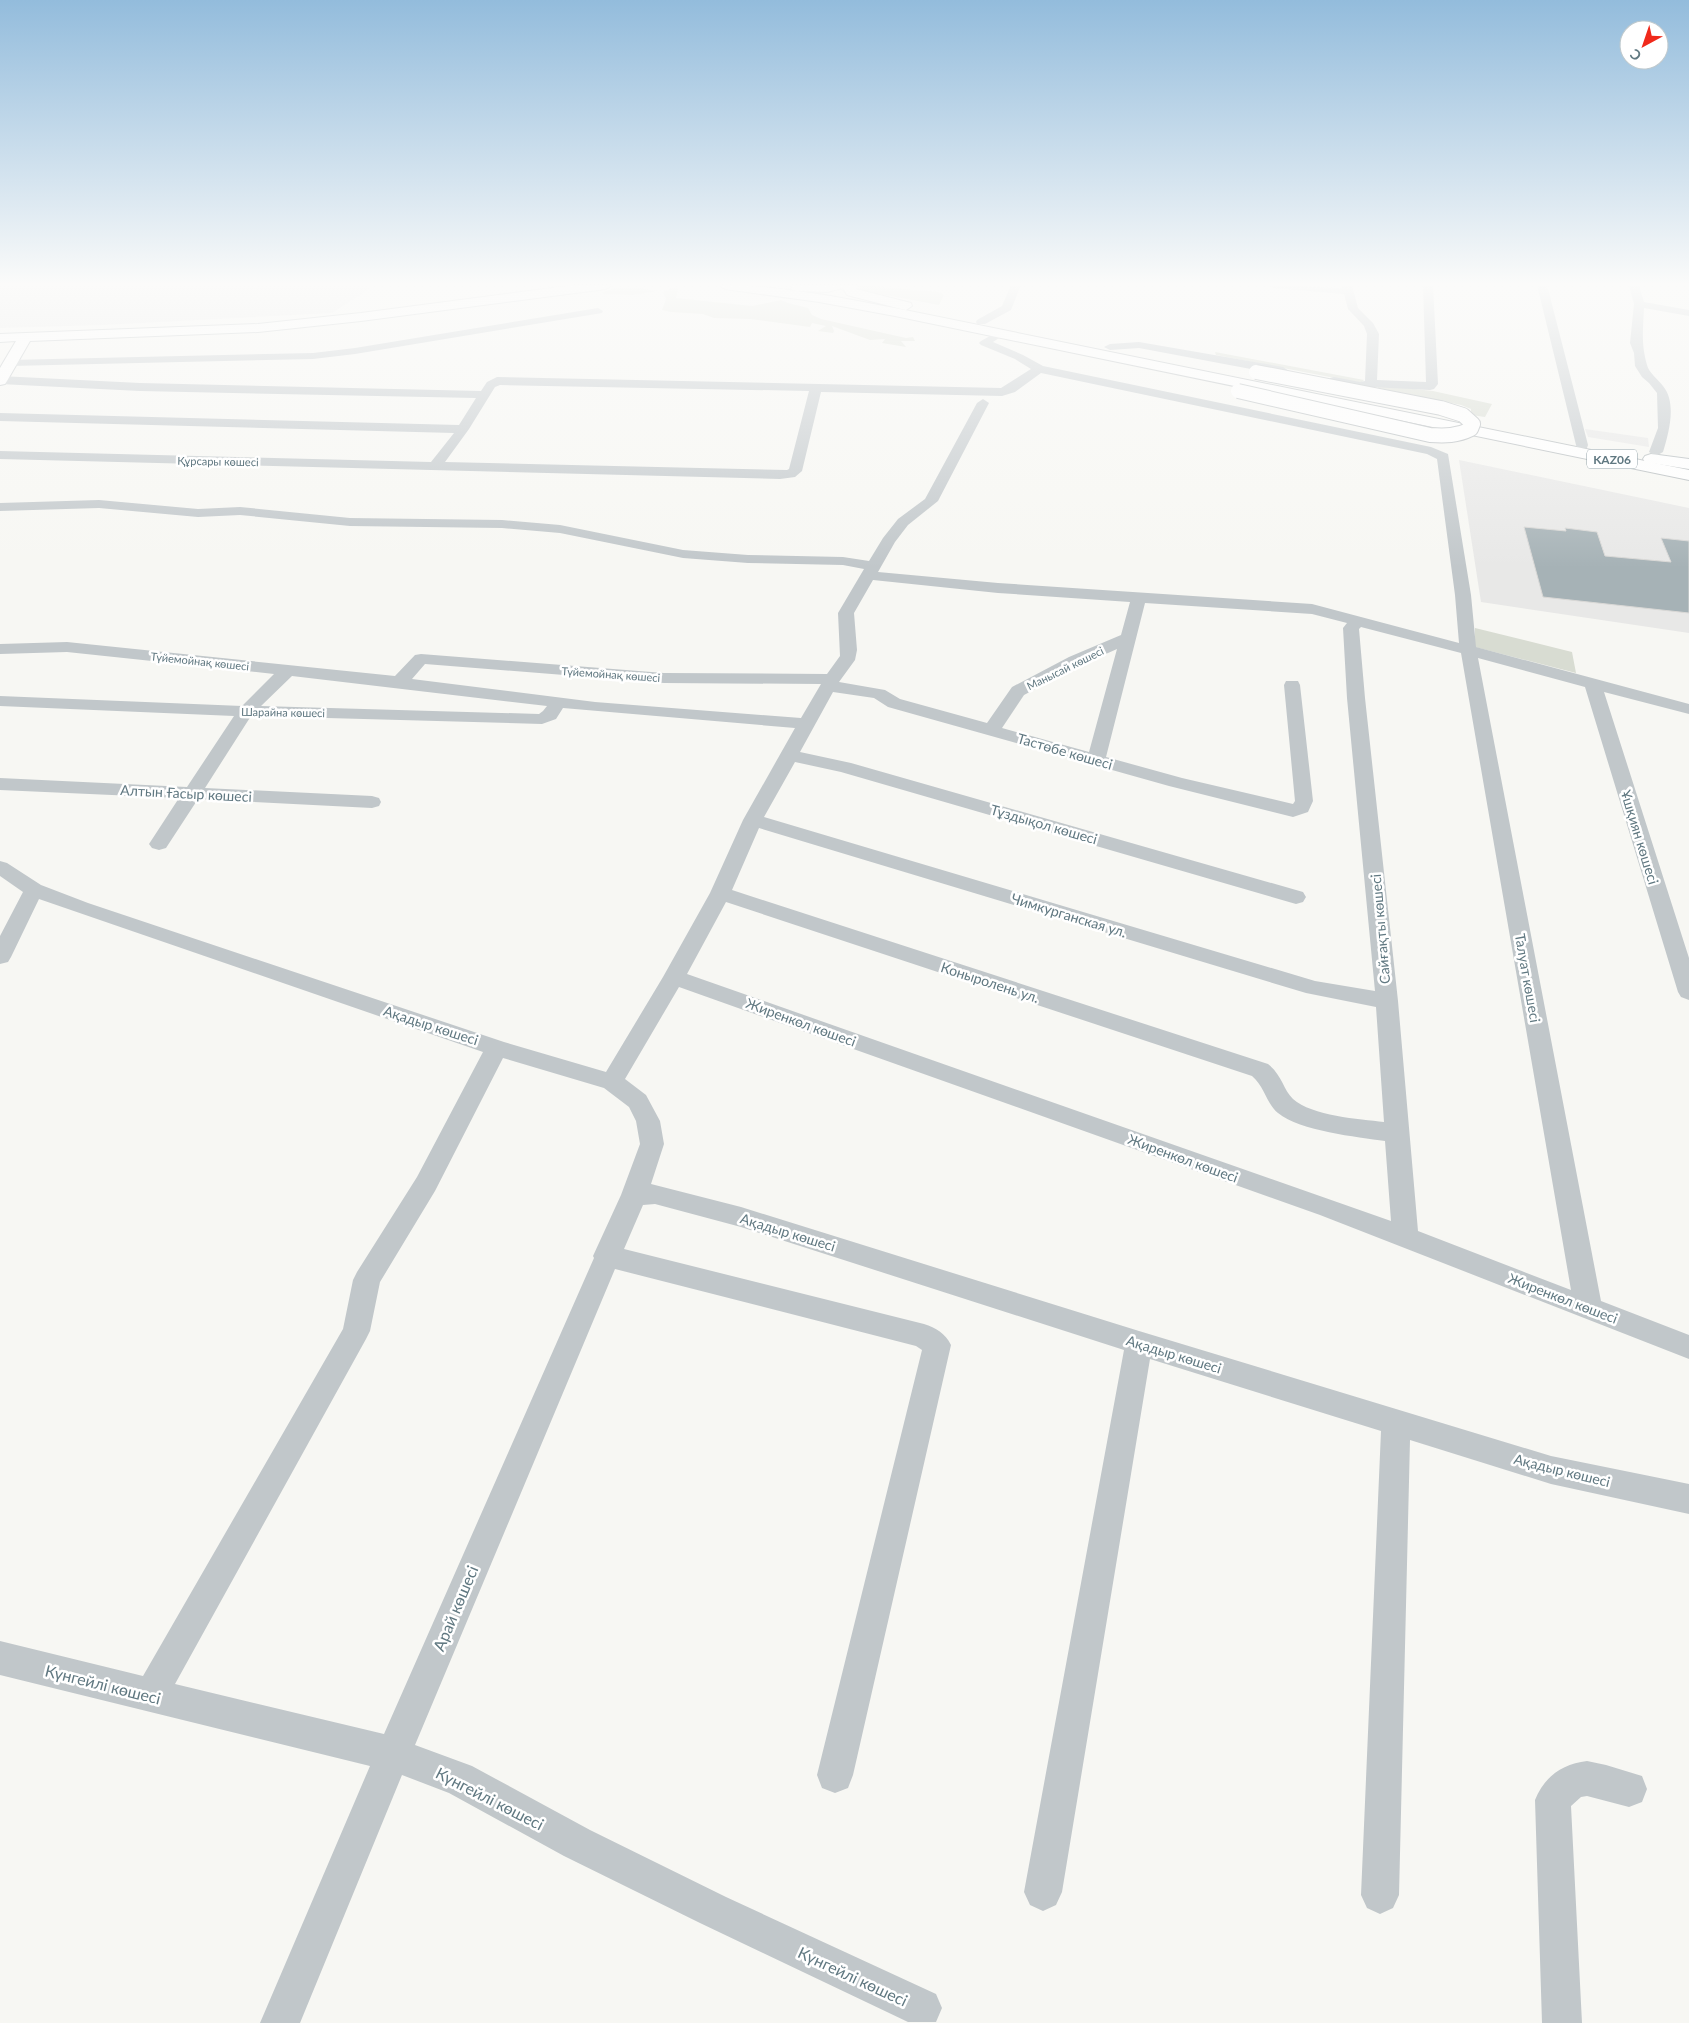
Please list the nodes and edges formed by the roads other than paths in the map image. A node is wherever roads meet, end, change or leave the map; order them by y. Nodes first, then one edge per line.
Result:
1 (1024, 379) edge
2 (1089, 379) edge
3 (1197, 379) edge
4 (1242, 379) edge
5 (1249, 379) edge
6 (1294, 379) edge
7 (1321, 379) edge
8 (1371, 379) edge
9 (1432, 379) edge
10 (1566, 379) edge
11 (1652, 379) edge
12 (0, 380) edge
13 (1371, 383) junction
14 (816, 388) junction
15 (484, 395) junction
16 (983, 403) dead end
17 (0, 417) edge
18 (463, 429) junction
19 (1582, 445) junction
20 (0, 455) edge
21 (1653, 456) junction
22 (436, 465) junction
23 (1688, 471) edge
24 (0, 507) edge
25 (870, 571) junction
26 (1139, 598) junction
27 (1357, 621) junction
28 (1128, 638) junction
29 (0, 649) edge
30 (1468, 649) junction
31 (288, 670) junction
32 (399, 682) junction
33 (1592, 682) junction
34 (831, 683) junction
35 (1292, 686) dead end
36 (0, 701) edge
37 (558, 702) junction
38 (1689, 709) edge
39 (246, 711) junction
40 (807, 724) junction
41 (991, 730) junction
42 (790, 754) junction
43 (1096, 759) junction
44 (0, 784) edge
45 (192, 793) junction
46 (372, 802) dead end
47 (753, 820) junction
48 (159, 844) dead end
49 (0, 867) edge
50 (34, 890) junction
51 (720, 893) junction
52 (1296, 897) dead end
53 (0, 956) edge
54 (674, 977) junction
55 (1689, 992) edge
56 (1387, 1001) junction
57 (497, 1048) junction
58 (612, 1082) junction
59 (1397, 1134) junction
60 (634, 1195) junction
61 (1405, 1238) junction
62 (606, 1256) junction
63 (1588, 1307) junction
64 (1139, 1343) junction
65 (1689, 1347) edge
66 (1396, 1422) junction
67 (1689, 1498) edge
68 (0, 1658) edge
69 (150, 1696) junction
70 (393, 1754) junction
71 (835, 1775) dead end
72 (1629, 1789) dead end
73 (1043, 1892) dead end
74 (1380, 1895) dead end
75 (922, 2008) dead end
76 (280, 2023) edge
77 (1562, 2023) edge

1 - 14 street
2 - 30 street, Талуат көшесі
3 - 6 main road, bridge
4 - 23 main road, KАZ06
5 - 19 main road, KАZ06
7 - 13 street
8 - 13 street
9 - 13 street
10 - 19 street
11 - 21 street
12 - 15 street
14 - 15 street
14 - 22 street, Құрсары көшесі
15 - 18 street
16 - 25 street
17 - 18 street
18 - 22 street
19 - 21 main road, KАZ06
20 - 22 street, Құрсары көшесі
21 - 23 main road
24 - 25 street
25 - 26 street
25 - 34 street
26 - 27 street
26 - 28 street
27 - 30 street
27 - 56 street, Сайғақты көшесі
28 - 41 street, Манысай көшесі
28 - 43 street
29 - 31 street, Түйемойнақ көшесі
30 - 33 street
30 - 63 street, Талуат көшесі
31 - 32 street, Түйемойнақ көшесі
31 - 39 street
32 - 34 street, Түйемойнақ көшесі
32 - 37 street, Түйемойнақ көшесі
33 - 38 street
33 - 55 street, Ұшқиян көшесі
34 - 40 street
34 - 41 street, Тастөбе көшесі
35 - 43 street, Тастөбе көшесі
36 - 39 street, Шарайна көшесі
37 - 39 street, Шарайна көшесі
37 - 40 street, Түйемойнақ көшесі
39 - 45 street
40 - 42 street
41 - 43 street, Тастөбе көшесі
42 - 47 street
42 - 52 street, Тұздықол көшесі
44 - 45 street, Алтын Ғасыр көшесі
45 - 46 street, Алтын Ғасыр көшесі
45 - 48 street
47 - 51 street
47 - 56 street, Чимкурганская ул.
49 - 50 street, Ақадыр көшесі
50 - 53 street
50 - 57 street, Ақадыр көшесі
51 - 54 street
51 - 59 street, Коныролень ул.
54 - 58 street
54 - 61 street, Жиренкөл көшесі
56 - 59 street, Сайғақты көшесі
57 - 58 street, Ақадыр көшесі
57 - 69 street
58 - 60 street, Ақадыр көшесі
59 - 61 street, Сайғақты көшесі
60 - 62 street, Арай көшесі
60 - 64 street, Ақадыр көшесі
61 - 63 street, Жиренкөл көшесі
62 - 70 street, Арай көшесі
62 - 71 street
63 - 65 street, Жиренкөл көшесі
64 - 66 street, Ақадыр көшесі
64 - 73 street
66 - 67 street, Ақадыр көшесі
66 - 74 street
68 - 69 street, Күнгейлі көшесі
69 - 70 street, Күнгейлі көшесі
70 - 75 street, Күнгейлі көшесі
70 - 76 street, Арай көшесі
72 - 77 street

